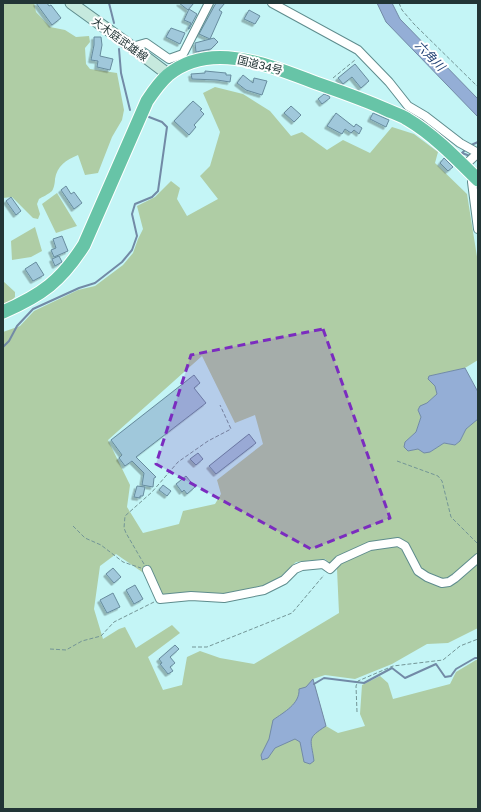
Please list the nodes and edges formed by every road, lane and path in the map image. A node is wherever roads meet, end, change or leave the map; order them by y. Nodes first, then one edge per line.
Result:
1 (71, 3) edge
2 (209, 3) edge
3 (272, 3) edge
4 (399, 3) edge
5 (132, 47) junction
6 (362, 54) junction
7 (169, 75) junction
8 (328, 87) junction
9 (478, 87) edge
10 (473, 150) edge
11 (464, 166) junction
12 (476, 178) edge
13 (478, 229) edge
14 (3, 312) edge
15 (220, 405) dead end
16 (397, 461) dead end
17 (74, 526) dead end
18 (478, 544) edge
19 (478, 558) edge
20 (330, 569) junction
21 (147, 570) junction
22 (160, 599) junction
23 (478, 639) edge
24 (192, 647) dead end
25 (50, 649) dead end
26 (357, 712) dead end

1 - 5 main road, 大木庭武雄線
2 - 5 street
3 - 6 street
4 - 9 path
5 - 7 main road, 大木庭武雄線
6 - 8 path
6 - 10 street
7 - 8 highway, 国道34号
7 - 14 highway, 国道34号
8 - 11 highway, 国道34号
10 - 11 street
11 - 12 highway, 国道34号
12 - 13 street
15 - 21 path
16 - 18 path
17 - 21 path
19 - 20 street
20 - 22 street
20 - 24 path
21 - 22 street
22 - 25 path
23 - 26 path

